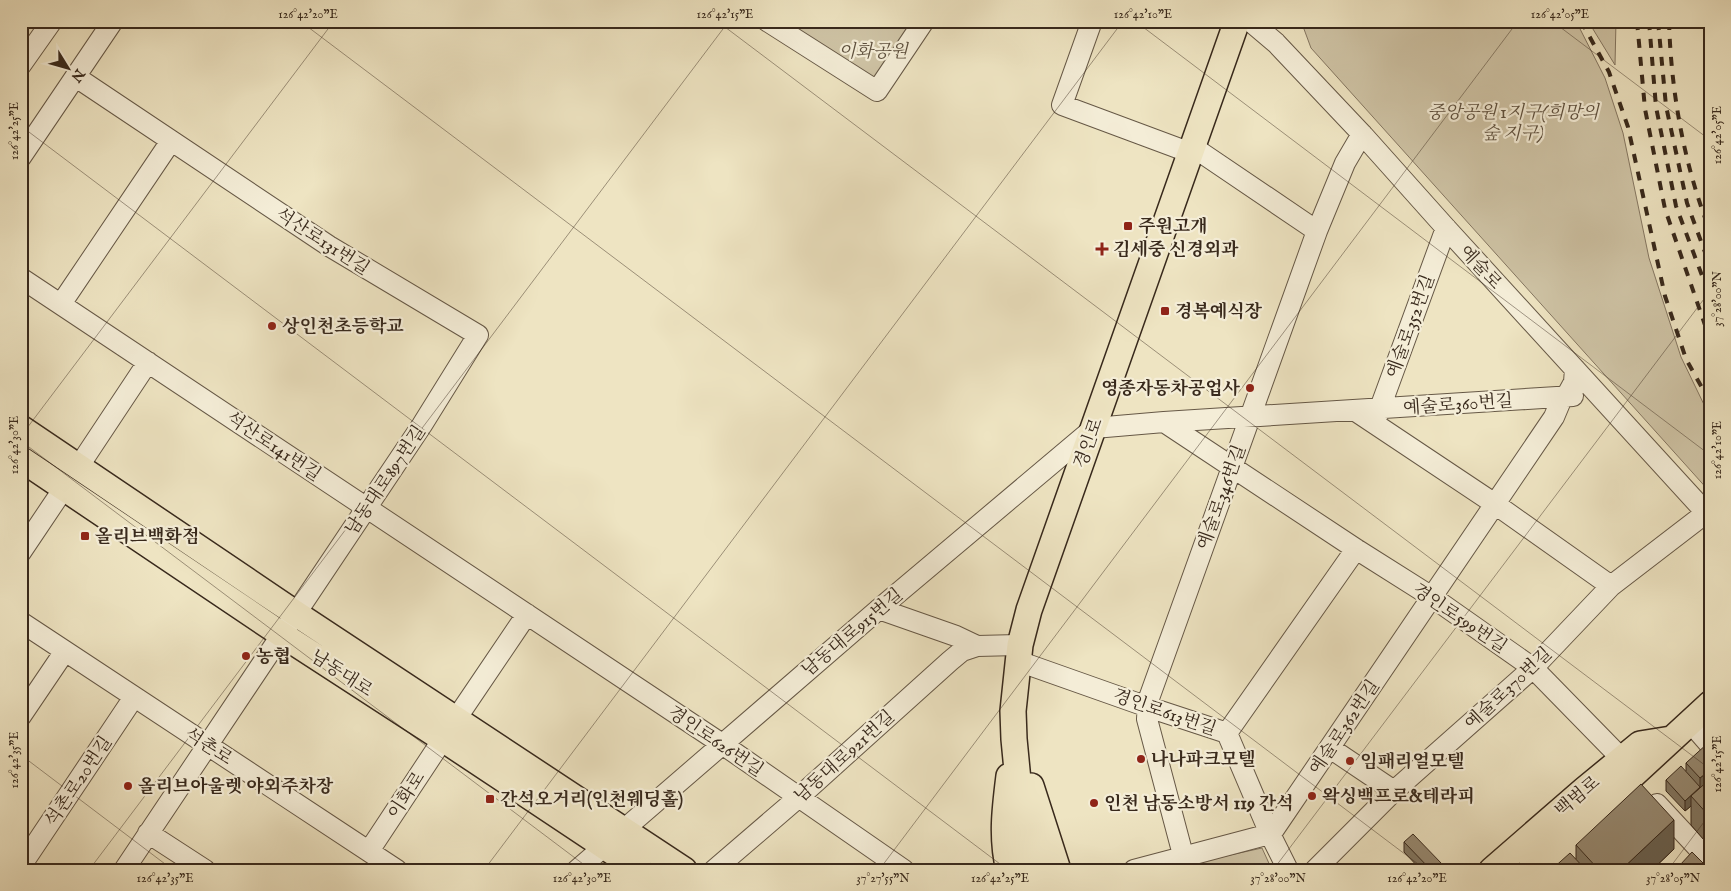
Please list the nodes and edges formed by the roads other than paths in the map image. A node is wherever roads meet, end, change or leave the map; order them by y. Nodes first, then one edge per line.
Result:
1 (52, 21) edge
2 (113, 21) edge
3 (767, 21) edge
4 (924, 21) edge
5 (1092, 21) edge
6 (1237, 21) edge
7 (1250, 21) edge
8 (21, 66) edge
9 (76, 77) junction
10 (1362, 134) junction
11 (171, 141) junction
12 (1192, 150) junction
13 (21, 158) edge
14 (1446, 228) junction
15 (1317, 231) junction
16 (21, 278) edge
17 (61, 304) junction
18 (478, 335) joint
19 (148, 362) junction
20 (1575, 369) junction
21 (1597, 393) junction
22 (1562, 398) junction
23 (1376, 416) junction
24 (1249, 417) junction
25 (1164, 422) junction
26 (21, 428) edge
27 (1094, 428) junction
28 (21, 459) edge
29 (79, 466) junction
30 (1232, 466) junction
31 (64, 488) junction
32 (1495, 504) junction
33 (367, 508) junction
34 (1708, 515) edge
35 (1356, 549) junction
36 (21, 552) edge
37 (1611, 586) junction
38 (1432, 597) junction
39 (879, 609) junction
40 (527, 614) junction
41 (21, 622) edge
42 (288, 623) junction
43 (977, 646) junction
44 (65, 651) junction
45 (1019, 653) junction
46 (1533, 668) junction
47 (134, 696) junction
48 (1710, 704) edge
49 (1148, 707) junction
50 (21, 716) edge
51 (1690, 722) junction
52 (449, 729) junction
53 (1228, 733) junction
54 (1014, 739) junction
55 (1671, 739) junction
56 (722, 744) junction
57 (207, 745) junction
58 (1710, 745) edge
59 (1330, 748) junction
60 (1622, 759) junction
61 (1642, 789) junction
62 (1394, 791) junction
63 (799, 797) junction
64 (148, 833) junction
65 (1270, 834) junction
66 (613, 837) junction
67 (369, 852) junction
68 (1710, 861) edge
69 (1185, 863) edge
70 (21, 866) edge
71 (124, 870) edge
72 (205, 870) edge
73 (396, 870) edge
74 (577, 870) edge
75 (640, 870) edge
76 (684, 870) edge
77 (714, 870) edge
78 (904, 870) edge
79 (1009, 870) edge
80 (1034, 870) edge
81 (1058, 870) edge
82 (1134, 870) edge
83 (1288, 870) edge
84 (1315, 870) edge
85 (1492, 870) edge
86 (1530, 870) edge
87 (1556, 870) edge

1 - 8 street
2 - 9 street
3 - 4 street
5 - 12 street
6 - 12 main road, 경인로
7 - 10 street, 예술로
9 - 11 street, 석산로131번길
9 - 13 street
10 - 14 street, 예술로
10 - 15 street, 예술로346번길
11 - 17 street
11 - 18 street, 석산로131번길
12 - 15 street
12 - 27 main road, 경인로
14 - 20 street, 예술로
14 - 23 street, 예술로352번길
15 - 24 street, 예술로346번길
16 - 17 street, 석산로141번길
17 - 19 street, 석산로141번길
18 - 33 street, 남동대로897번길
19 - 29 street
19 - 33 street, 석산로141번길
20 - 21 street, 예술로
20 - 22 street, 예술로362번길
21 - 22 street, 예술로360번길
21 - 34 street, 예술로
22 - 23 street, 예술로360번길
22 - 32 street, 예술로362번길
23 - 24 street, 예술로360번길
23 - 32 street, 예술로360번길
24 - 25 street, 예술로360번길
24 - 30 street, 예술로346번길
25 - 27 street
25 - 30 street, 경인로599번길
26 - 29 main road
27 - 39 street, 남동대로915번길
27 - 45 main road, 경인로
28 - 31 main road
29 - 42 main road
30 - 35 street, 경인로599번길
30 - 49 street, 예술로346번길
31 - 36 street
31 - 42 main road
32 - 37 street
32 - 38 street, 예술로362번길
33 - 40 street, 석산로141번길
33 - 42 street, 남동대로897번길
34 - 37 street, 예술로370번길
35 - 38 street, 경인로599번길
35 - 53 street
37 - 46 street, 예술로370번길
38 - 46 street, 경인로599번길
38 - 59 street, 예술로362번길
39 - 43 street
39 - 56 street, 남동대로915번길
40 - 52 street, 이화로
40 - 56 street, 경인로626번길
41 - 44 street, 석촌로
42 - 52 main road
42 - 57 street, 남동대로897번길
43 - 45 street
43 - 63 street, 남동대로921번길
44 - 47 street, 석촌로
44 - 50 street
45 - 49 street, 경인로613번길
45 - 54 main road, 경인로
46 - 60 street, 경인로599번길
46 - 62 street, 예술로370번길
47 - 57 street, 석촌로
47 - 70 street, 석촌로20번길
48 - 51 main road, 백범로
49 - 53 street, 경인로613번길
49 - 69 street, 예술로346번길
51 - 55 main road, 백범로
51 - 58 street
52 - 66 main road
52 - 67 street, 이화로
53 - 65 street, 경인로613번길
54 - 79 main road, 경인로
54 - 80 main road, 경인로
54 - 81 main road, 경인로
55 - 60 main road, 백범로
55 - 61 main road, 백범로
55 - 86 main road, 백범로
56 - 63 street, 경인로626번길
56 - 66 street, 남동대로915번길
57 - 64 street, 남동대로897번길
57 - 67 street, 석촌로
59 - 62 street
59 - 65 street, 예술로362번길
60 - 85 main road, 백범로
61 - 68 street
61 - 87 main road, 백범로
62 - 84 street, 예술로370번길
63 - 77 street, 남동대로921번길
63 - 78 street, 경인로626번길
64 - 71 street, 남동대로897번길
64 - 72 street
65 - 69 street
65 - 83 street, 경인로613번길
66 - 74 street, 남동대로915번길
66 - 75 main road
66 - 76 main road
67 - 73 street, 석촌로
69 - 82 street

